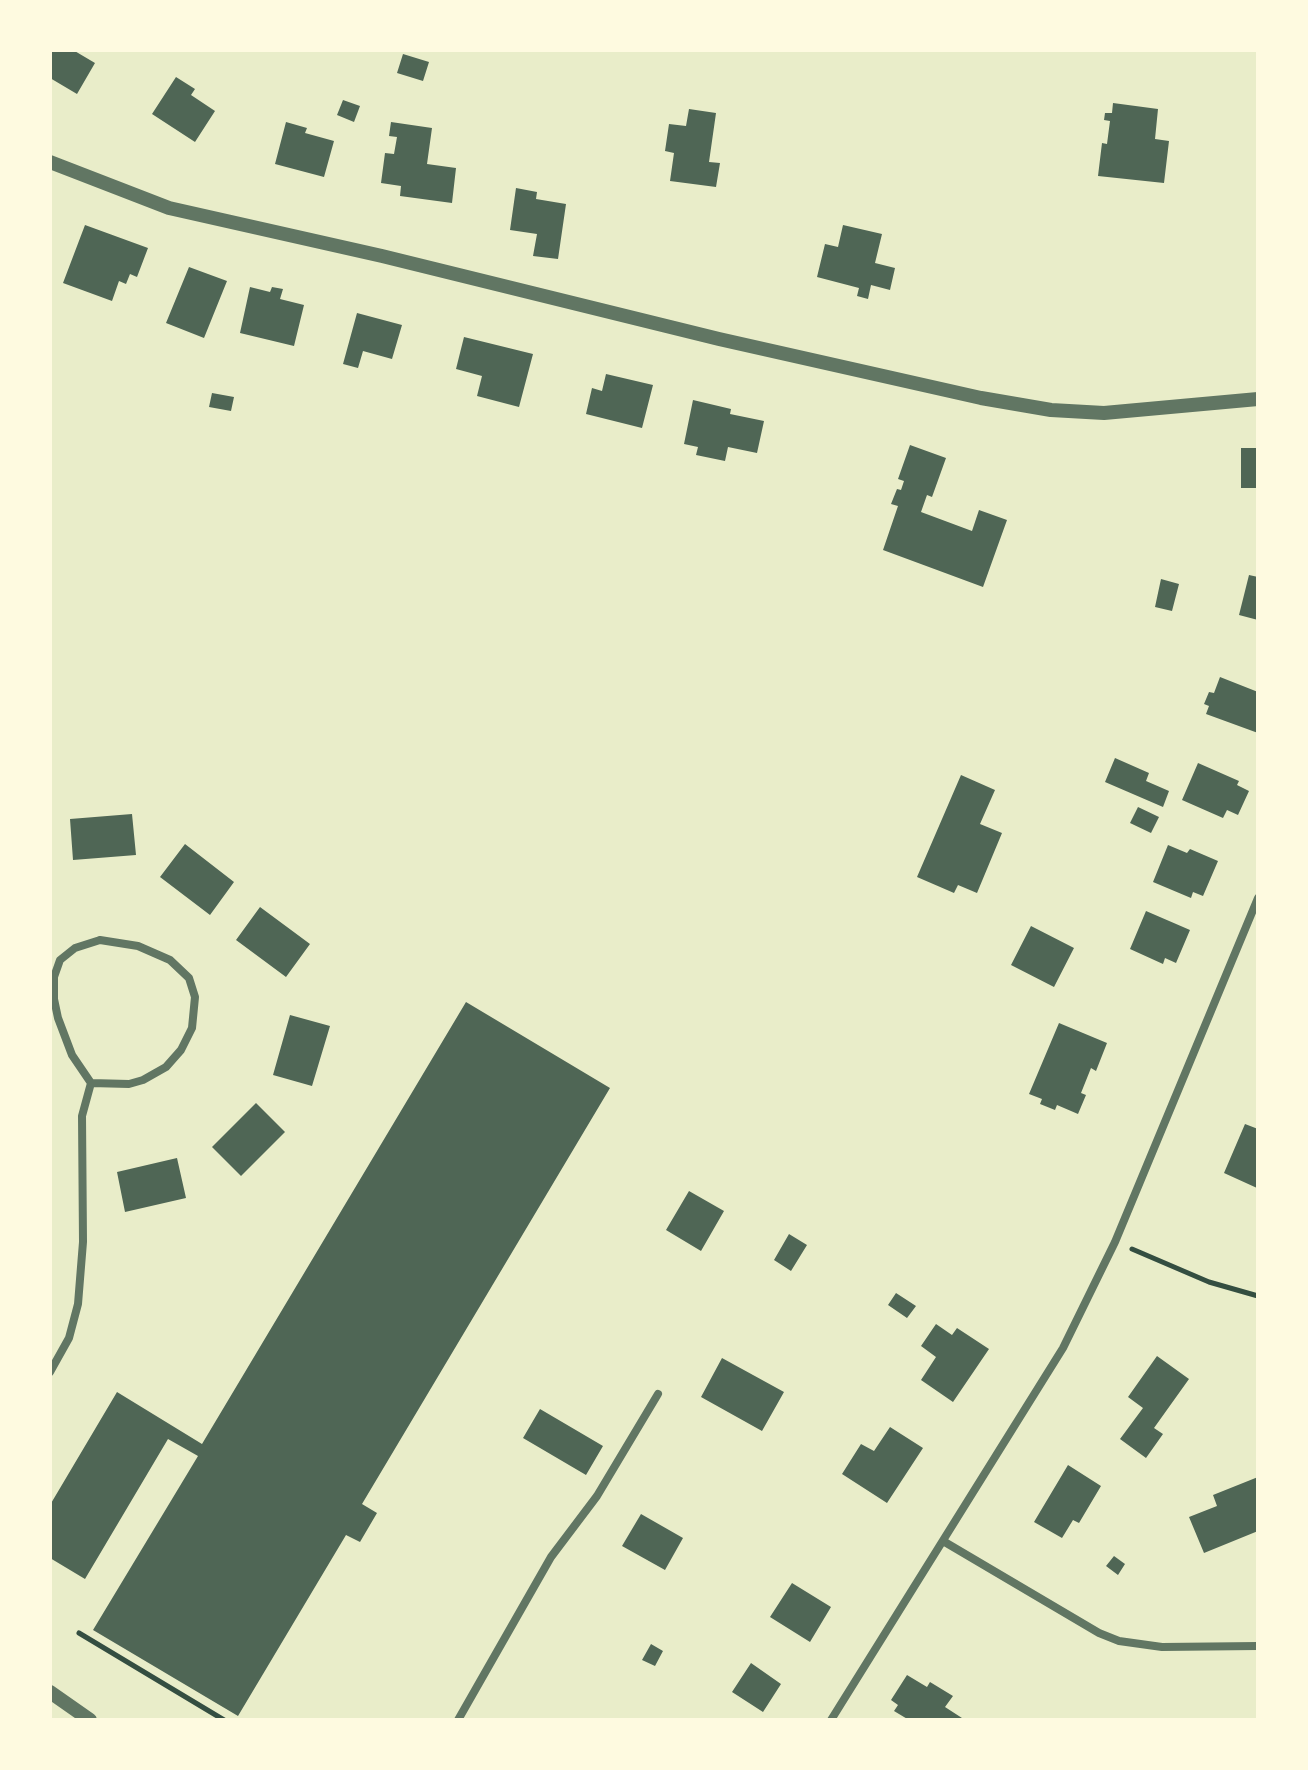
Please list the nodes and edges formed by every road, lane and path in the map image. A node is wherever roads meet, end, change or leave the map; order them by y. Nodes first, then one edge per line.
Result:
1 (50, 162) edge
2 (1258, 399) edge
3 (1258, 898) edge
4 (91, 1083) junction
5 (1115, 1242) junction
6 (1258, 1296) edge
7 (50, 1372) edge
8 (658, 1394) dead end
9 (943, 1541) junction
10 (79, 1633) dead end
11 (1258, 1646) edge
12 (50, 1692) edge
13 (90, 1720) edge
14 (224, 1720) edge
15 (458, 1720) edge
16 (831, 1720) edge

1 - 2 street
3 - 5 street
4 - 4 street
4 - 7 street
5 - 6 path
5 - 9 street
8 - 15 street
9 - 11 street
9 - 16 street
10 - 14 path
12 - 13 street

